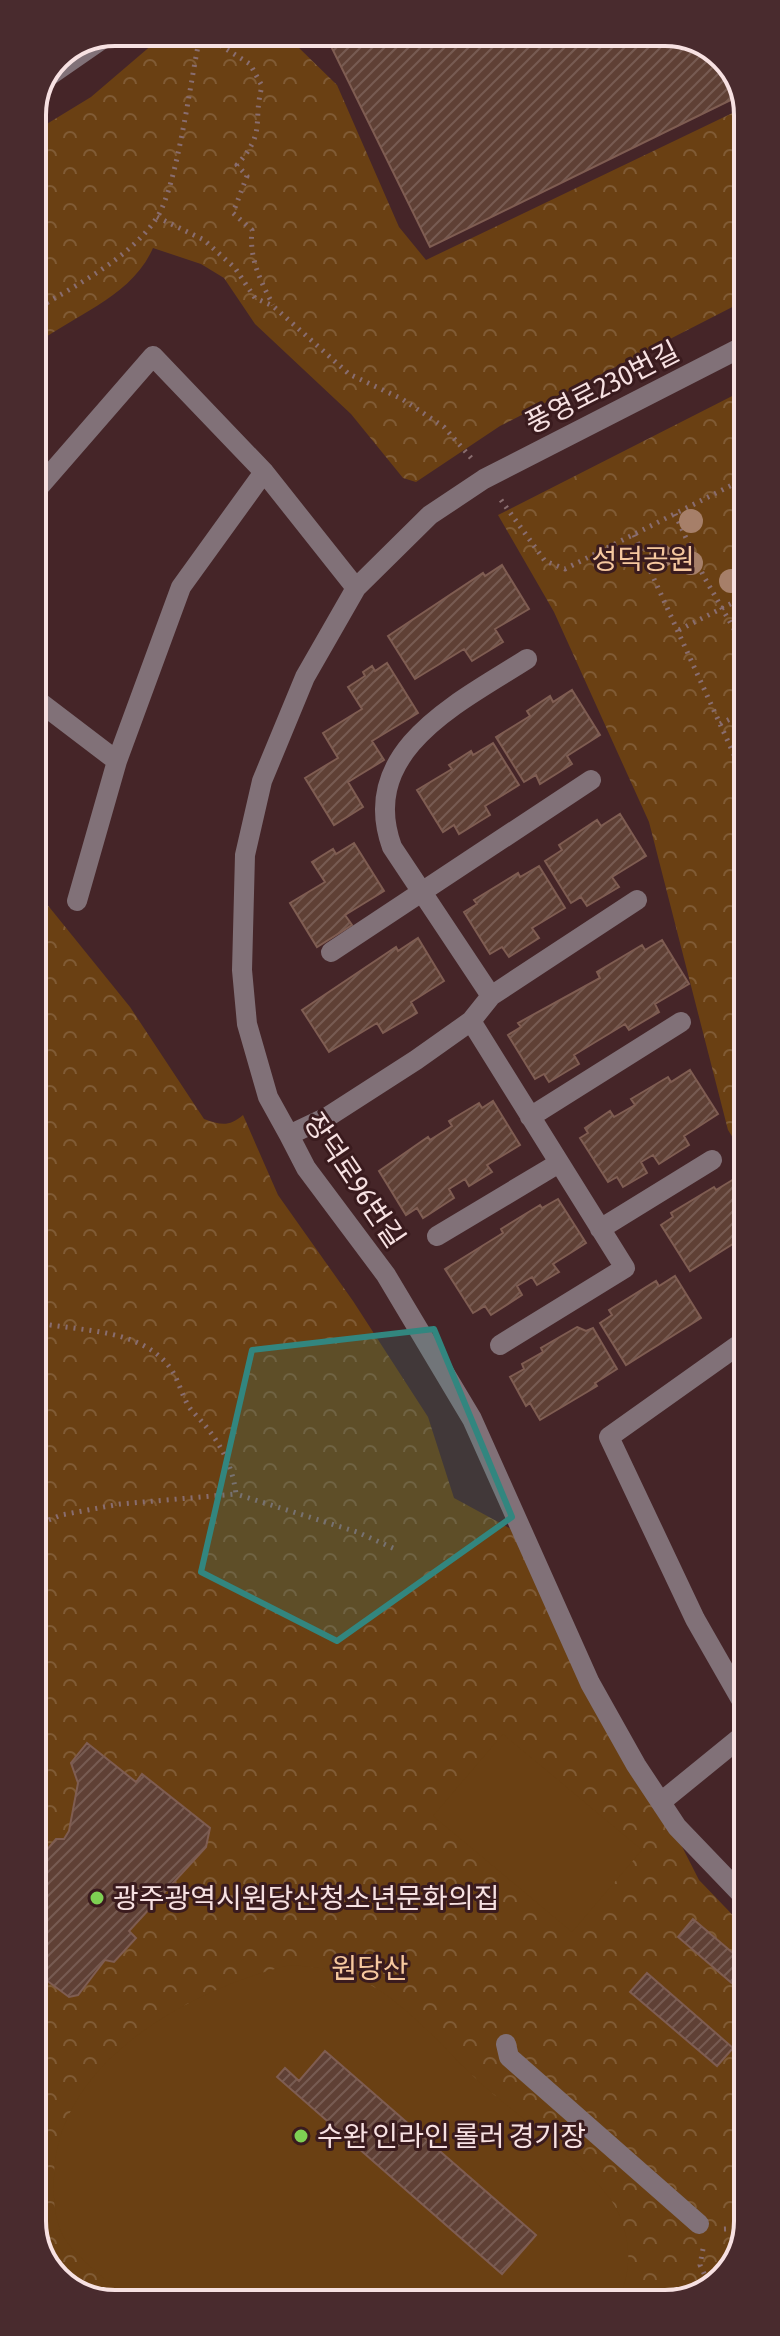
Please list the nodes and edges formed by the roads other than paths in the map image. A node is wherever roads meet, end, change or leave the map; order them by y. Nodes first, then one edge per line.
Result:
1 (734, 351) edge
2 (264, 472) junction
3 (46, 479) edge
4 (484, 479) joint
5 (356, 588) junction
6 (527, 659) dead end
7 (46, 707) edge
8 (117, 761) junction
9 (591, 780) dead end
10 (421, 895) junction
11 (637, 900) dead end
12 (77, 901) dead end
13 (331, 952) dead end
14 (491, 996) junction
15 (471, 1021) junction
16 (681, 1022) dead end
17 (530, 1117) junction
18 (289, 1135) junction
19 (712, 1160) dead end
20 (559, 1163) junction
21 (600, 1229) junction
22 (437, 1236) dead end
23 (500, 1345) dead end
24 (734, 1348) edge
25 (734, 1687) edge
26 (734, 1743) edge
27 (661, 1802) junction
28 (734, 1886) edge
29 (506, 2044) dead end
30 (699, 2224) dead end

1 - 4 street, 풍영로230번길
2 - 3 street
2 - 5 street
2 - 8 street
4 - 5 street, 장덕로96번길
5 - 18 street, 장덕로96번길
6 - 10 street
7 - 8 street
8 - 12 street
9 - 10 street
10 - 13 street
10 - 14 street
11 - 14 street
14 - 15 street
15 - 17 street
15 - 18 street
16 - 17 street
17 - 20 street
18 - 27 street, 장덕로96번길
19 - 21 street
20 - 21 street
20 - 22 street
21 - 23 street
24 - 25 street
26 - 27 street
27 - 28 street, 장덕로96번길
29 - 30 street

